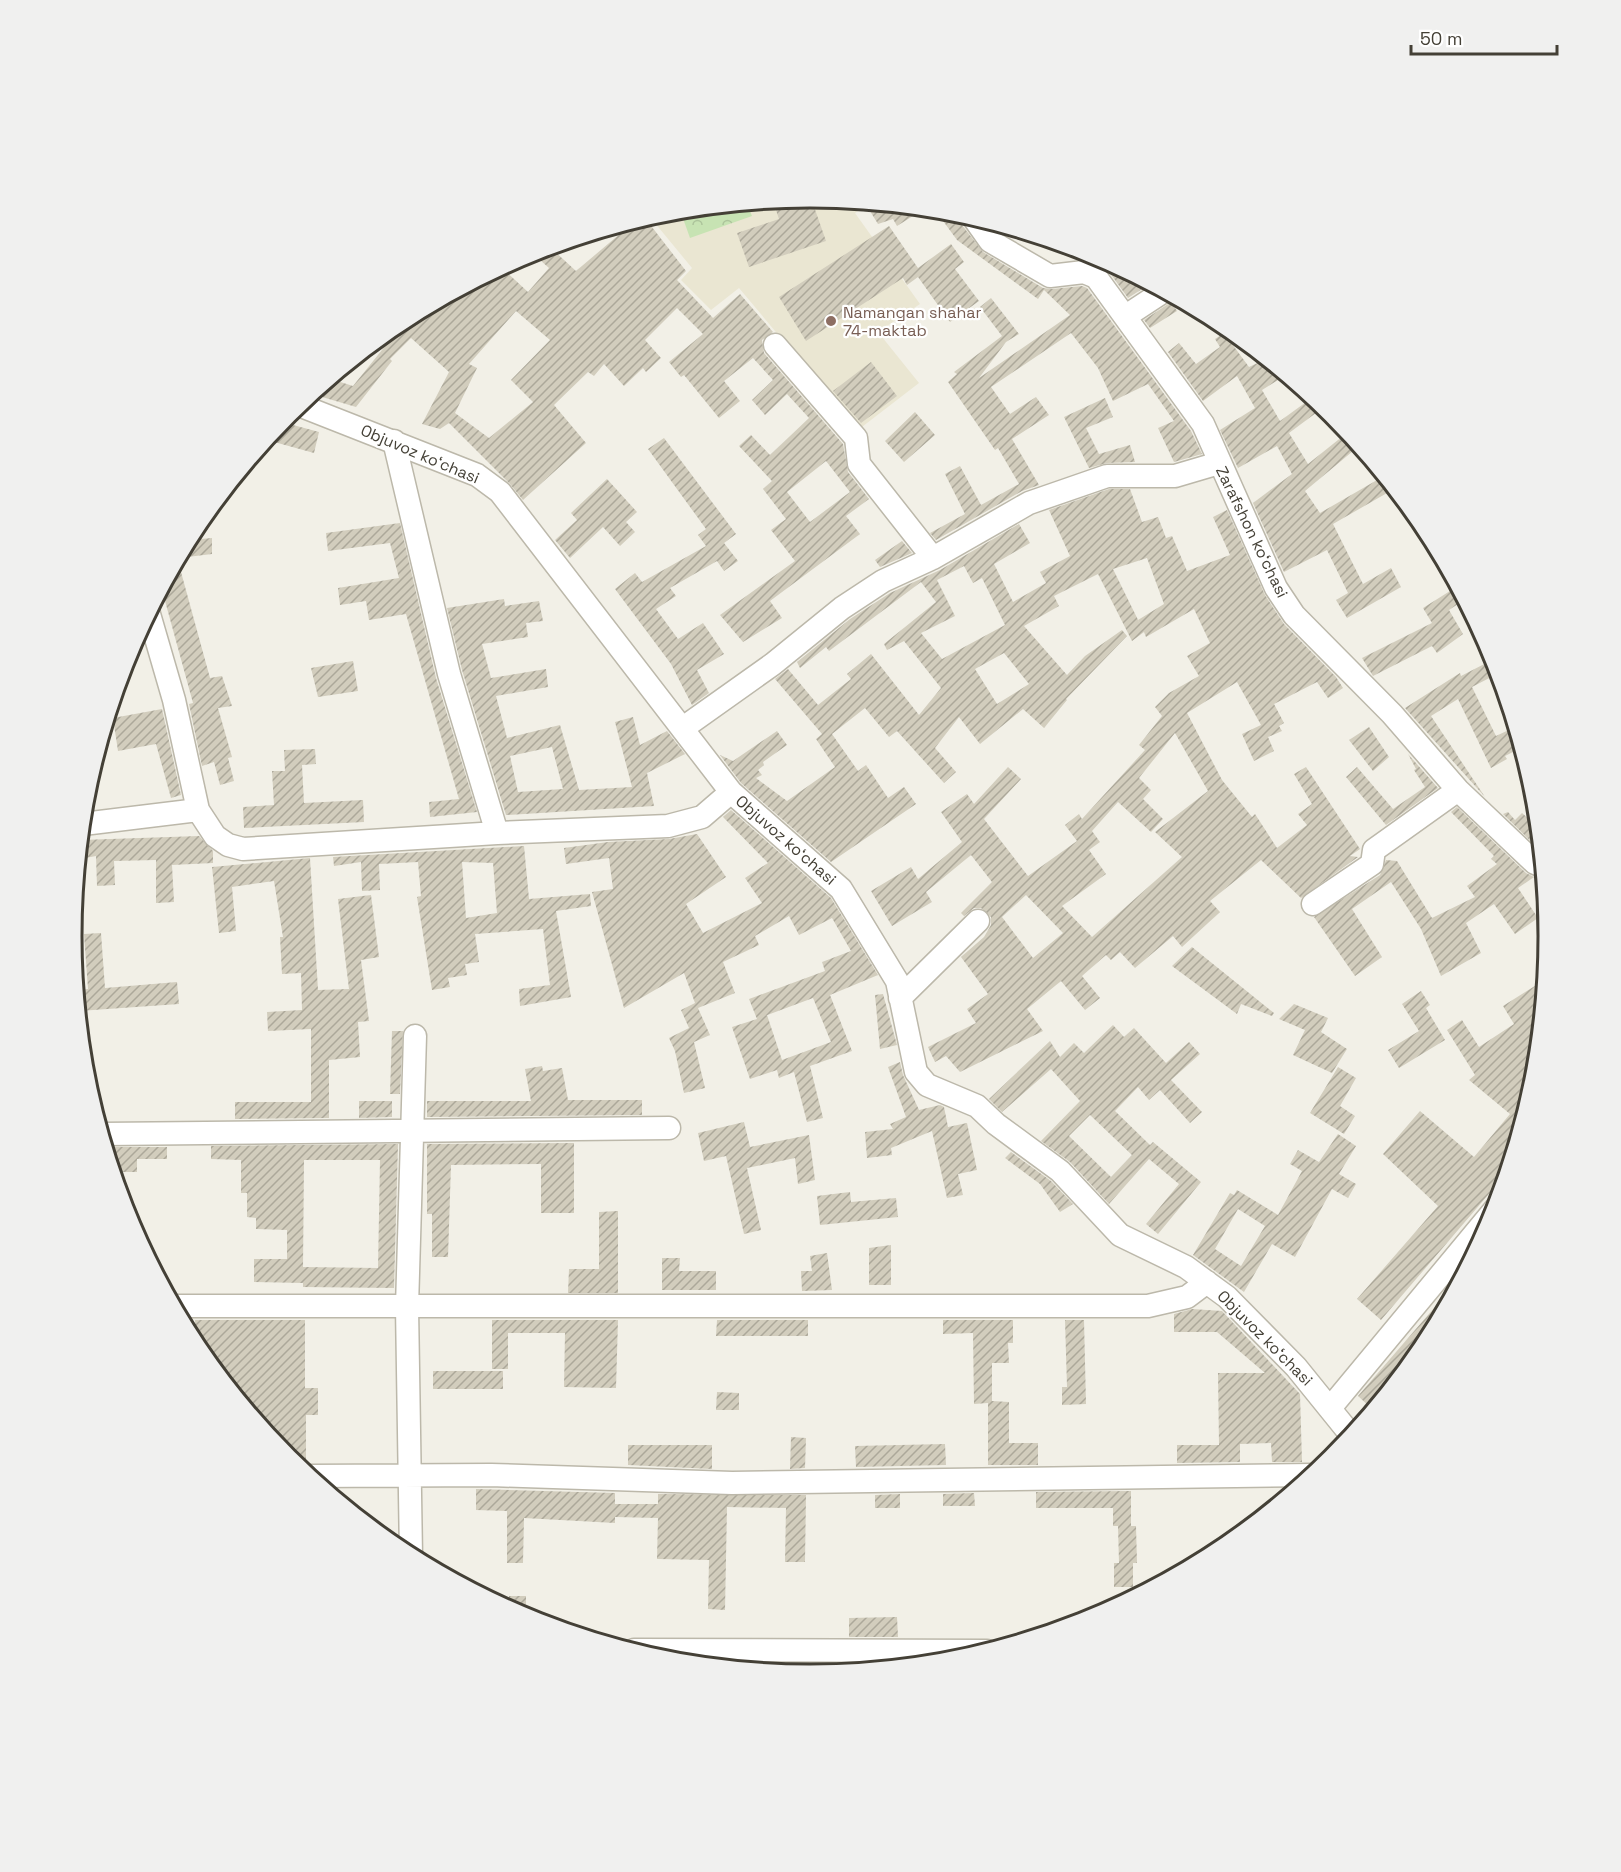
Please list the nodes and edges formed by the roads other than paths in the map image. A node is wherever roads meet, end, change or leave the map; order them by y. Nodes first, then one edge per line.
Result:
1 (981, 229) edge
2 (1156, 296) edge
3 (1126, 316) junction
4 (775, 345) dead end
5 (309, 409) edge
6 (394, 441) junction
7 (1219, 463) junction
8 (933, 558) junction
9 (152, 626) edge
10 (683, 728) junction
11 (1458, 790) junction
12 (731, 792) junction
13 (198, 810) junction
14 (92, 823) edge
15 (497, 833) junction
16 (1534, 862) edge
17 (1313, 904) dead end
18 (978, 921) dead end
19 (900, 998) junction
20 (415, 1036) dead end
21 (669, 1128) dead end
22 (412, 1130) junction
23 (110, 1134) edge
24 (1453, 1275) edge
25 (1207, 1282) junction
26 (184, 1306) edge
27 (407, 1307) junction
28 (1330, 1407) junction
29 (1346, 1429) edge
30 (411, 1475) junction
31 (1299, 1475) edge
32 (322, 1476) edge
33 (411, 1544) edge
34 (669, 1650) edge
35 (948, 1651) edge

1 - 3 street, Zarafshon koʻchasi
2 - 3 street
3 - 7 street, Zarafshon koʻchasi
4 - 8 street
5 - 6 street, Objuvoz koʻchasi
6 - 10 street, Objuvoz koʻchasi
6 - 15 street
7 - 8 street
7 - 11 street, Zarafshon koʻchasi
8 - 10 street
9 - 13 street
10 - 12 street, Objuvoz koʻchasi
11 - 16 street, Zarafshon koʻchasi
11 - 17 street
12 - 15 street
12 - 19 street, Objuvoz koʻchasi
13 - 14 street
13 - 15 street
18 - 19 street
19 - 25 street, Objuvoz koʻchasi
20 - 22 street
21 - 22 street
22 - 23 street
22 - 27 street
24 - 28 street
25 - 27 street
25 - 28 street, Objuvoz koʻchasi
26 - 27 street
27 - 30 street
28 - 29 street, Objuvoz koʻchasi
30 - 31 street
30 - 32 street
30 - 33 street
34 - 35 street

